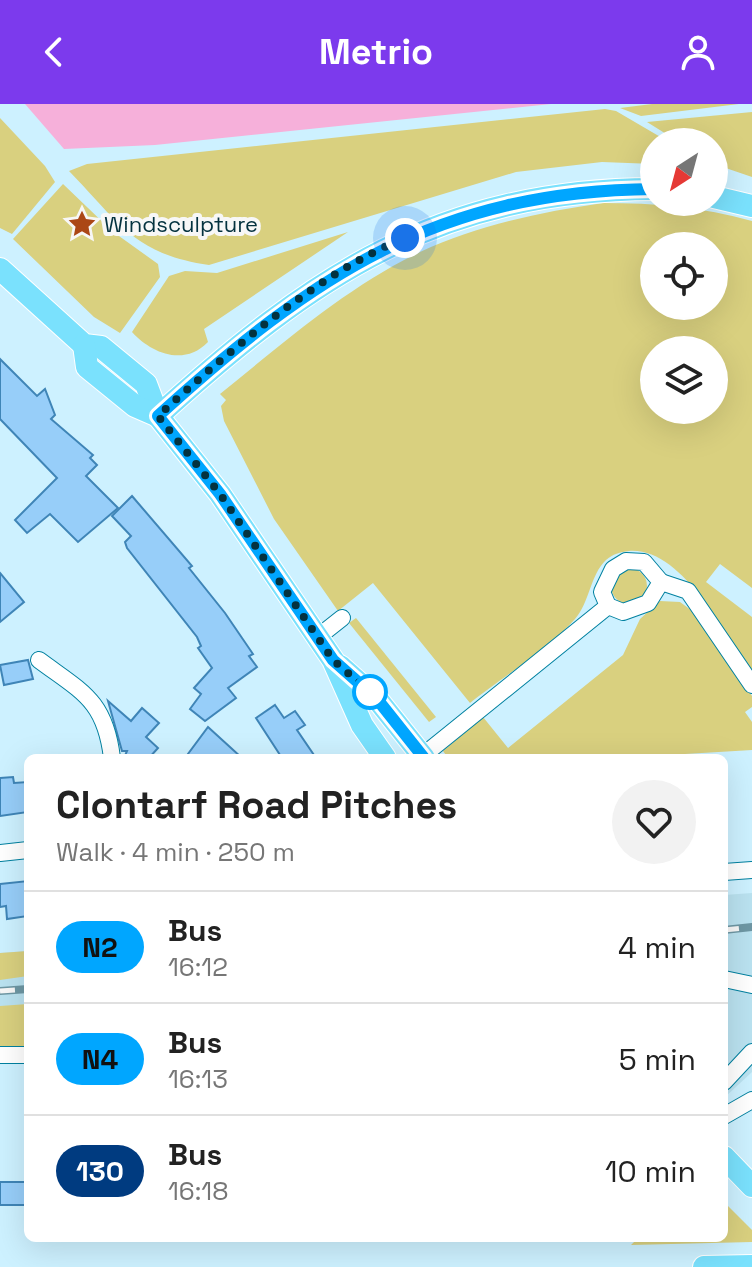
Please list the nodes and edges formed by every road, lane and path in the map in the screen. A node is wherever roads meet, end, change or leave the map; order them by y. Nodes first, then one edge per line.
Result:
1 (640, 189) edge
2 (728, 200) edge
3 (752, 206) edge
4 (0, 269) edge
5 (158, 416) junction
6 (661, 582) junction
7 (608, 606) junction
8 (342, 618) dead end
9 (318, 637) junction
10 (39, 660) dead end
11 (333, 660) junction
12 (752, 685) edge
13 (111, 754) edge
14 (382, 754) edge
15 (420, 754) edge
16 (426, 754) edge
17 (24, 850) edge
18 (0, 853) edge
19 (752, 870) edge
20 (728, 872) edge
21 (728, 980) edge
22 (752, 985) edge
23 (752, 1052) edge
24 (0, 1055) edge
25 (24, 1055) edge
26 (728, 1078) edge
27 (752, 1100) edge
28 (728, 1114) edge
29 (728, 1161) edge
30 (752, 1186) edge
31 (752, 1266) edge
32 (704, 1267) edge

1 - 5 main road
2 - 3 main road
4 - 5 main road
5 - 9 main road
6 - 7 street
6 - 7 street
6 - 12 street
7 - 16 street
8 - 9 street
9 - 11 main road
10 - 13 street
11 - 14 main road
11 - 15 main road
17 - 18 street
19 - 20 street
21 - 22 street
23 - 26 street
24 - 25 street
27 - 28 street
29 - 30 main road
31 - 32 main road

